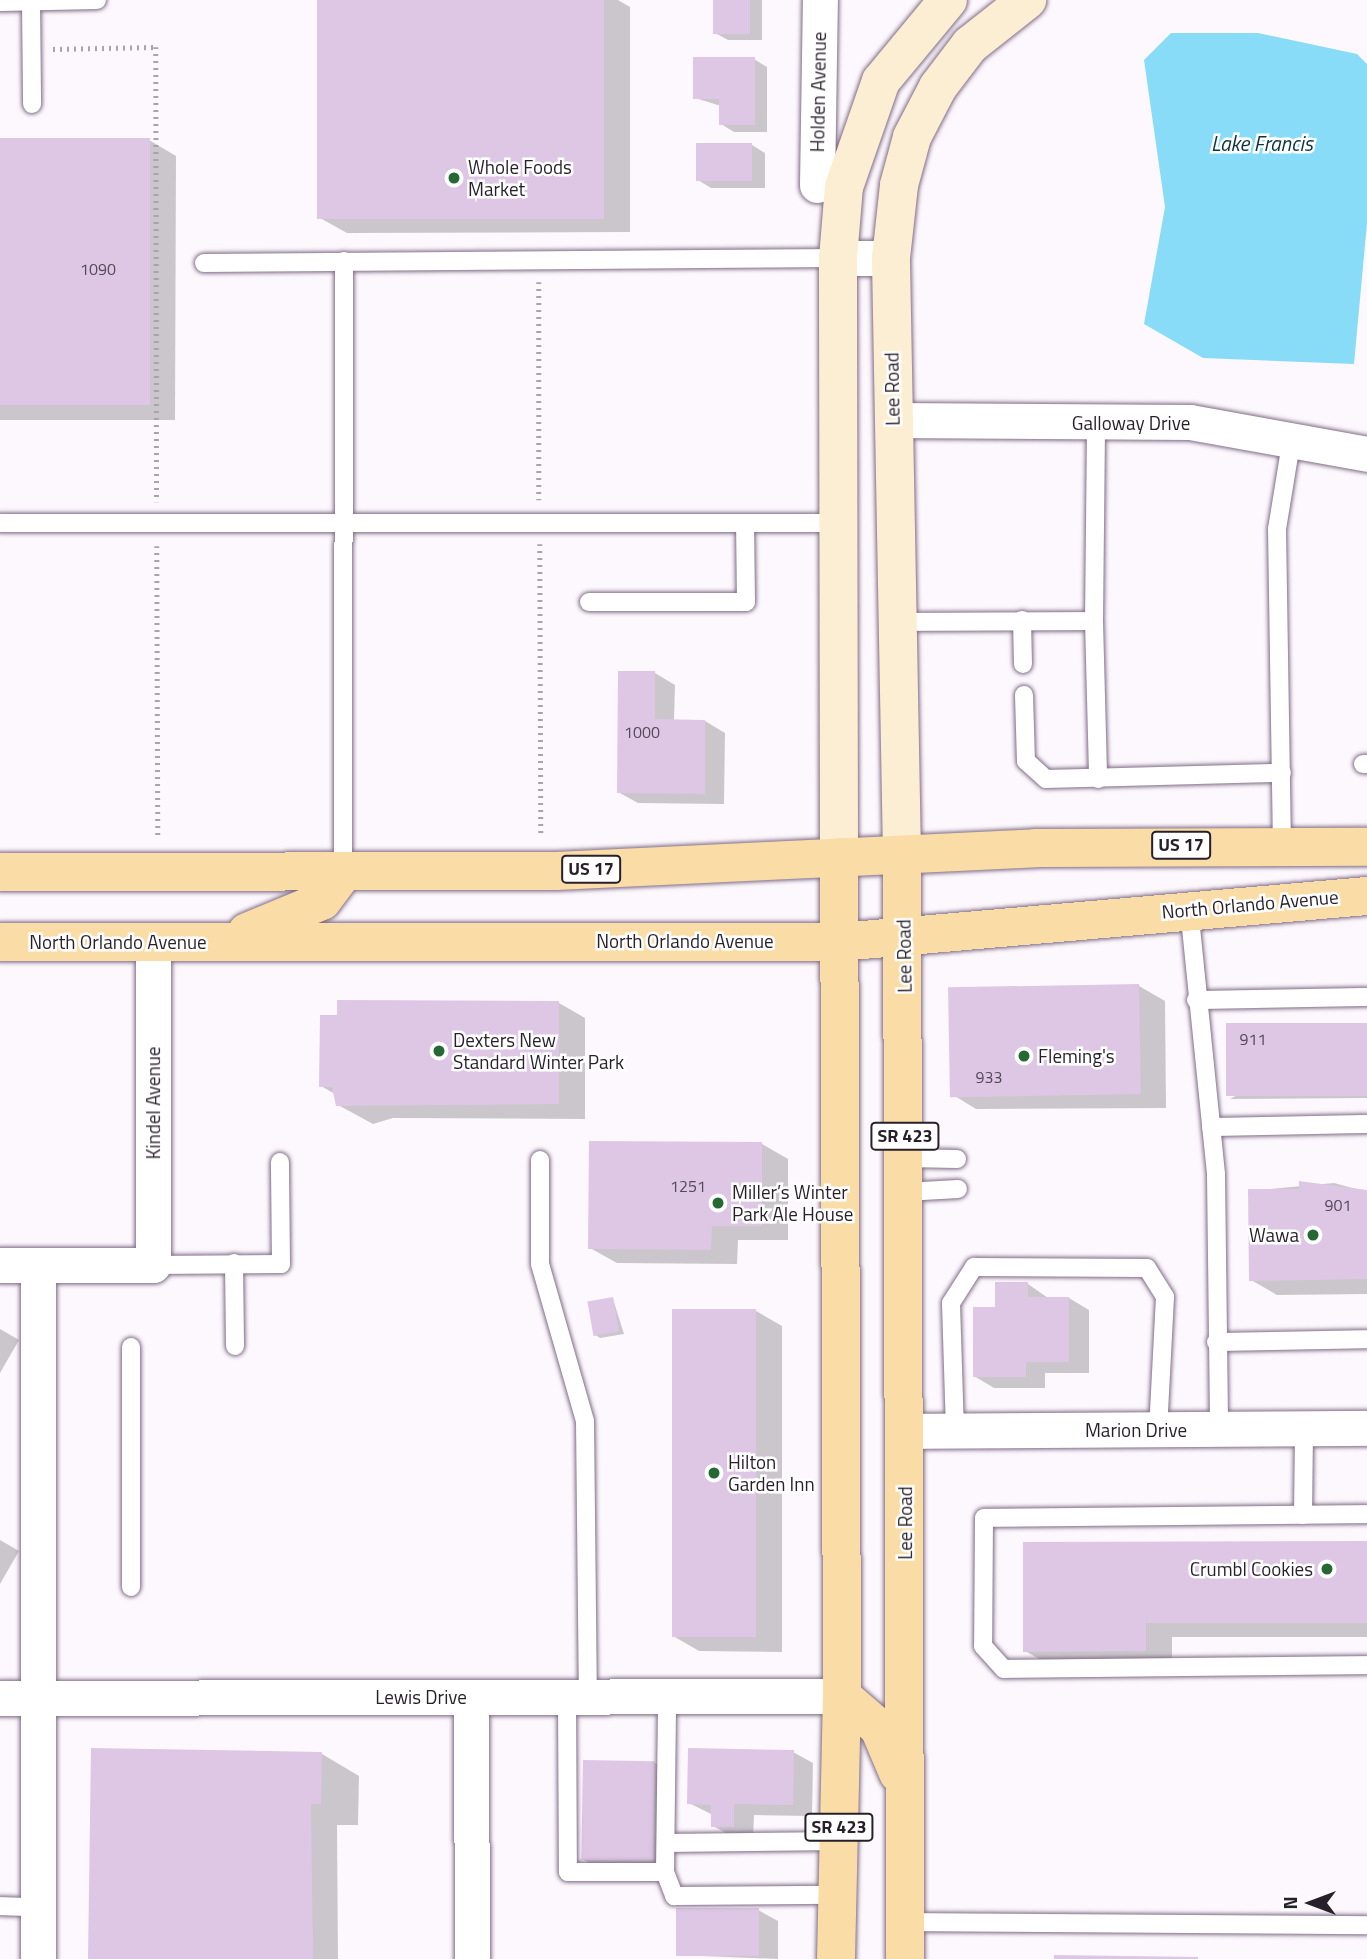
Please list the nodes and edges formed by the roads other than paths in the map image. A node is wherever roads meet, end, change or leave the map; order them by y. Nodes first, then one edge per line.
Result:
1 (97, 0) edge
2 (820, 0) edge
3 (948, 0) edge
4 (1027, 0) edge
5 (31, 1) edge
6 (0, 2) edge
7 (32, 104) dead end
8 (817, 185) dead end
9 (838, 258) junction
10 (891, 258) junction
11 (344, 261) junction
12 (204, 263) dead end
13 (893, 420) junction
14 (1096, 424) junction
15 (1292, 437) junction
16 (1367, 454) edge
17 (0, 523) edge
18 (343, 523) junction
19 (745, 523) junction
20 (839, 523) junction
21 (589, 602) dead end
22 (1022, 620) junction
23 (1094, 621) junction
24 (897, 622) junction
25 (1023, 664) dead end
26 (1024, 695) dead end
27 (1282, 774) junction
28 (1097, 779) junction
29 (1282, 846) junction
30 (1367, 847) edge
31 (902, 855) junction
32 (839, 857) junction
33 (0, 872) edge
34 (343, 873) junction
35 (1367, 896) edge
36 (1189, 908) junction
37 (904, 940) junction
38 (0, 942) edge
39 (153, 942) junction
40 (216, 942) junction
41 (840, 942) junction
42 (1367, 997) edge
43 (1196, 1000) junction
44 (1367, 1125) edge
45 (1211, 1127) junction
46 (957, 1159) dead end
47 (540, 1160) dead end
48 (280, 1162) dead end
49 (905, 1175) junction
50 (958, 1189) dead end
51 (234, 1263) junction
52 (0, 1265) edge
53 (38, 1265) junction
54 (153, 1265) junction
55 (1367, 1339) edge
56 (1216, 1342) junction
57 (235, 1346) dead end
58 (131, 1347) dead end
59 (1367, 1428) edge
60 (1304, 1429) junction
61 (1158, 1430) junction
62 (1219, 1430) junction
63 (906, 1431) junction
64 (955, 1431) junction
65 (1367, 1514) edge
66 (1303, 1515) junction
67 (131, 1587) dead end
68 (1367, 1665) edge
69 (667, 1696) junction
70 (842, 1696) junction
71 (471, 1697) junction
72 (577, 1697) junction
73 (0, 1699) edge
74 (38, 1699) junction
75 (903, 1785) junction
76 (839, 1841) junction
77 (666, 1843) junction
78 (665, 1872) junction
79 (837, 1895) junction
80 (0, 1906) edge
81 (38, 1907) junction
82 (1367, 1925) edge
83 (905, 1940) edge
84 (38, 1959) edge
85 (472, 1959) edge
86 (836, 1959) edge

1 - 5 lane
2 - 8 street, Holden Avenue
3 - 9 street
4 - 10 street, Lee Road
5 - 6 lane
5 - 7 lane
9 - 10 street
9 - 11 lane
9 - 20 street
10 - 13 street, Lee Road
11 - 12 lane
11 - 18 lane
13 - 14 street, Galloway Drive
13 - 24 street, Lee Road
14 - 15 street, Galloway Drive
14 - 23 lane
15 - 16 street, Galloway Drive
15 - 27 lane
17 - 18 lane
18 - 19 lane
18 - 34 lane
19 - 20 lane
19 - 21 lane
20 - 32 street
22 - 23 lane
22 - 24 lane
22 - 25 lane
23 - 28 lane
24 - 31 street, Lee Road
26 - 28 lane
27 - 28 lane
27 - 29 lane
29 - 30 main road, US 17
29 - 31 main road, US 17
31 - 32 main road, US 17
31 - 37 main road, Lee Road / SR 423
32 - 34 main road, US 17
32 - 41 main road, SR 423
33 - 34 main road, US 17
34 - 40 main road
35 - 36 main road, North Orlando Avenue
36 - 37 main road, North Orlando Avenue
36 - 43 lane
37 - 41 main road, North Orlando Avenue
37 - 49 main road, Lee Road / SR 423
38 - 39 main road, North Orlando Avenue
39 - 40 main road, North Orlando Avenue
39 - 54 street, Kindel Avenue
40 - 41 main road, North Orlando Avenue
41 - 70 main road, SR 423
42 - 43 lane
43 - 45 lane
44 - 45 lane
45 - 56 lane
46 - 49 lane
47 - 72 lane
48 - 51 lane
49 - 50 lane
49 - 63 main road, Lee Road / SR 423
51 - 54 lane
51 - 57 lane
52 - 53 street
53 - 54 street
53 - 74 street
55 - 56 lane
56 - 62 lane
58 - 67 lane
59 - 60 street, Marion Drive
60 - 62 street, Marion Drive
60 - 66 lane
61 - 62 street, Marion Drive
61 - 64 street, Marion Drive
61 - 64 lane
63 - 64 street, Marion Drive
63 - 75 main road, Lee Road / SR 423
65 - 66 lane
66 - 68 lane
69 - 70 street, Lewis Drive
69 - 72 street, Lewis Drive
69 - 77 lane
70 - 75 main road
70 - 76 main road, SR 423
71 - 72 street, Lewis Drive
71 - 74 street, Lewis Drive
71 - 85 street
72 - 78 lane
73 - 74 street, Lewis Drive
74 - 81 street
75 - 83 main road, Lee Road / SR 423
76 - 77 lane
76 - 79 main road, SR 423
77 - 78 lane
78 - 79 lane
79 - 86 main road, SR 423
80 - 81 lane
81 - 84 street
82 - 83 lane

